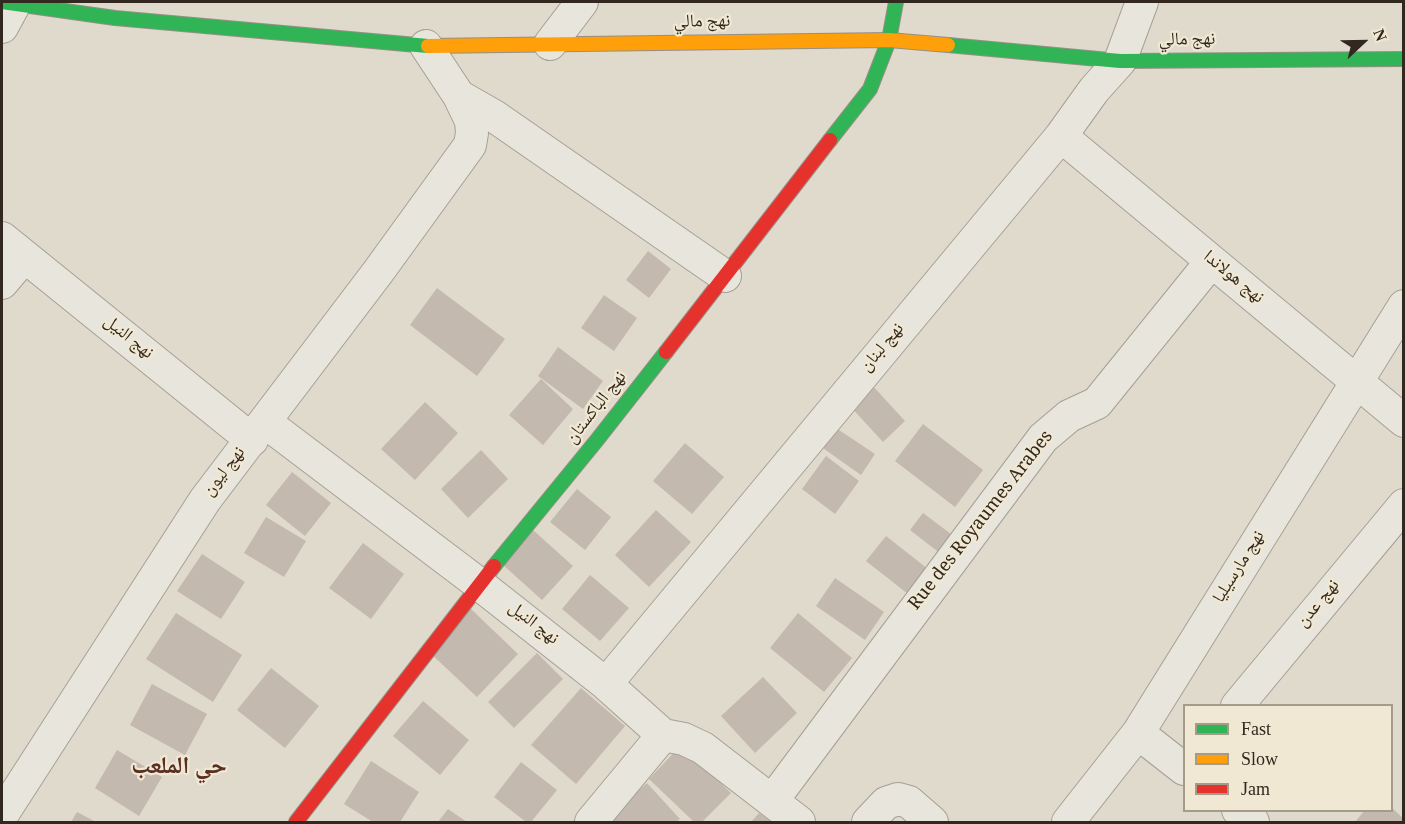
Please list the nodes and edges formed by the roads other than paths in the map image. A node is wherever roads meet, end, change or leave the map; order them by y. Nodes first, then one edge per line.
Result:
1 (582, 2) edge
2 (896, 2) edge
3 (1142, 2) edge
4 (121, 10) edge
5 (6, 12) edge
6 (889, 40) junction
7 (550, 44) junction
8 (426, 46) junction
9 (1404, 59) edge
10 (1120, 61) junction
11 (459, 96) junction
12 (1061, 136) junction
13 (13, 247) edge
14 (1211, 262) junction
15 (725, 276) junction
16 (2, 283) edge
17 (1404, 306) edge
18 (1358, 381) junction
19 (1404, 421) edge
20 (258, 431) junction
21 (1404, 505) edge
22 (479, 584) junction
23 (606, 684) junction
24 (1238, 704) edge
25 (1138, 733) junction
26 (663, 735) junction
27 (1183, 767) edge
28 (772, 801) junction
29 (1240, 812) edge
30 (2, 815) edge
31 (296, 822) edge
32 (591, 822) edge
33 (800, 822) edge
34 (868, 822) edge
35 (932, 822) edge
36 (1068, 822) edge
37 (1253, 822) edge

1 - 7 street
2 - 6 street, نهج الباكستان
3 - 10 street, نهج لبنان
4 - 5 street, نهج مالي
4 - 8 street, نهج مالي
6 - 7 street, نهج مالي
6 - 10 street, نهج مالي
6 - 15 street, نهج الباكستان
7 - 8 street, نهج مالي
8 - 11 street
9 - 10 street, نهج مالي
10 - 12 street, نهج لبنان
11 - 15 street
11 - 20 street, نهج ليون
12 - 14 street, نهج هولاندا
12 - 23 street, نهج لبنان
13 - 16 street
13 - 20 street, نهج النيل
14 - 18 street, نهج هولاندا
14 - 28 street, Rue des Royaumes Arabes
15 - 22 street, نهج الباكستان
17 - 18 street, نهج مارسيليا
18 - 19 street, نهج هولاندا
18 - 25 street, نهج مارسيليا
20 - 22 street, نهج النيل
20 - 30 street, نهج ليون
21 - 24 street, نهج عدن
22 - 23 street, نهج النيل
22 - 31 street, نهج الباكستان
23 - 26 street, نهج النيل
25 - 27 street
25 - 36 street, نهج مارسيليا
26 - 28 street, نهج النيل
26 - 32 street
28 - 33 street, نهج النيل
29 - 37 street
34 - 35 street

